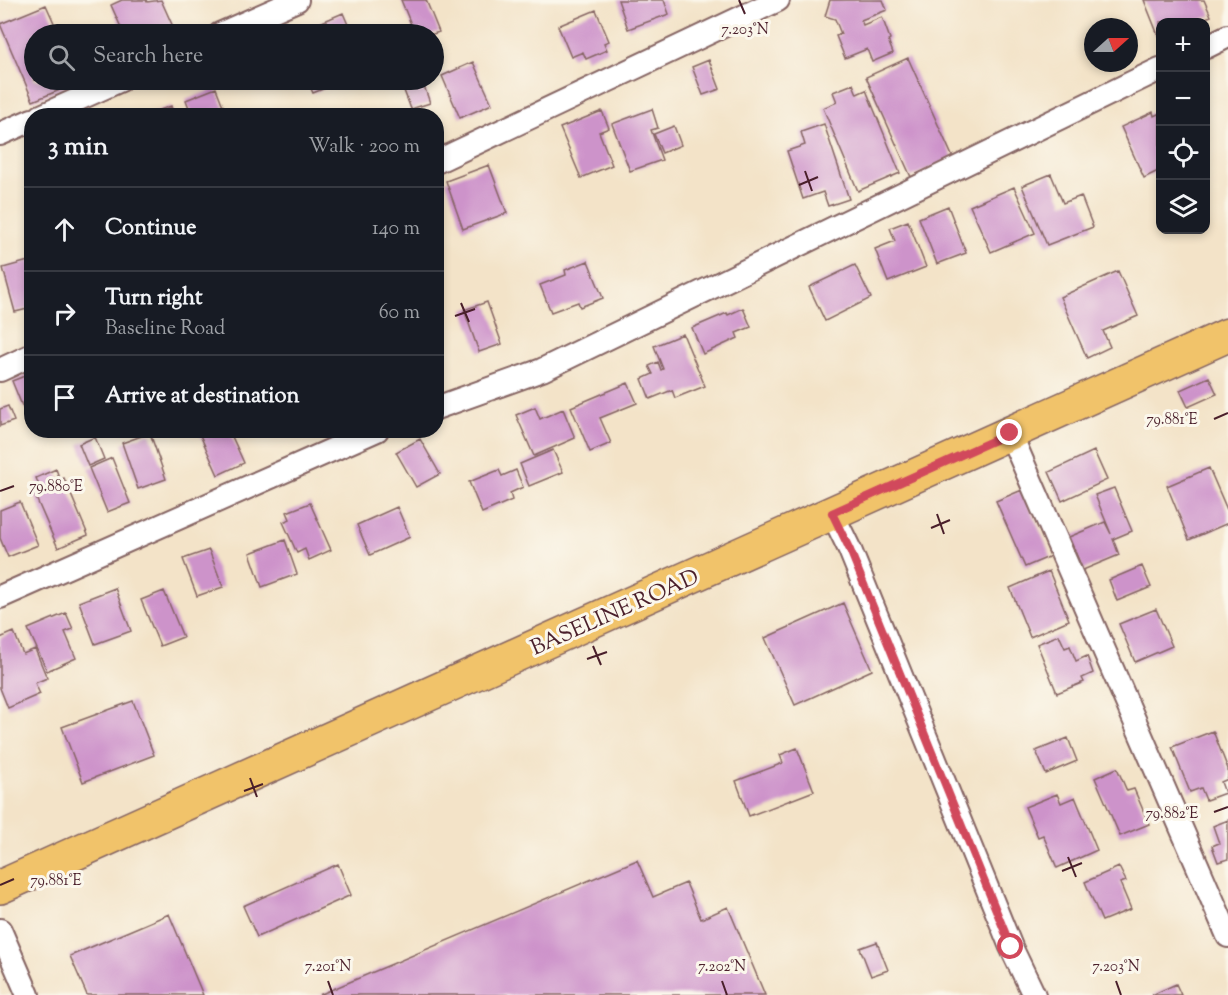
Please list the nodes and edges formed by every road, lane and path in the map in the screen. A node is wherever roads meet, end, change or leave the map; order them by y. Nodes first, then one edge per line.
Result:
1 (297, 0) edge
2 (778, 0) edge
3 (243, 24) edge
4 (1228, 36) edge
5 (1210, 45) edge
6 (1156, 71) edge
7 (99, 90) edge
8 (59, 108) edge
9 (24, 124) edge
10 (0, 134) edge
11 (444, 158) edge
12 (1228, 335) edge
13 (24, 359) edge
14 (0, 370) edge
15 (444, 405) edge
16 (1010, 433) junction
17 (359, 438) edge
18 (832, 513) junction
19 (0, 597) edge
20 (0, 887) edge
21 (0, 930) edge
22 (1228, 936) edge
23 (28, 995) edge
24 (1034, 995) edge

1 - 3 street
2 - 11 street
4 - 5 street
6 - 15 street
7 - 8 street
9 - 10 street
12 - 16 main road, BASELINE ROAD
13 - 14 street
16 - 18 main road, BASELINE ROAD
16 - 22 street
17 - 19 street
18 - 20 main road, BASELINE ROAD
18 - 24 street
21 - 23 street

